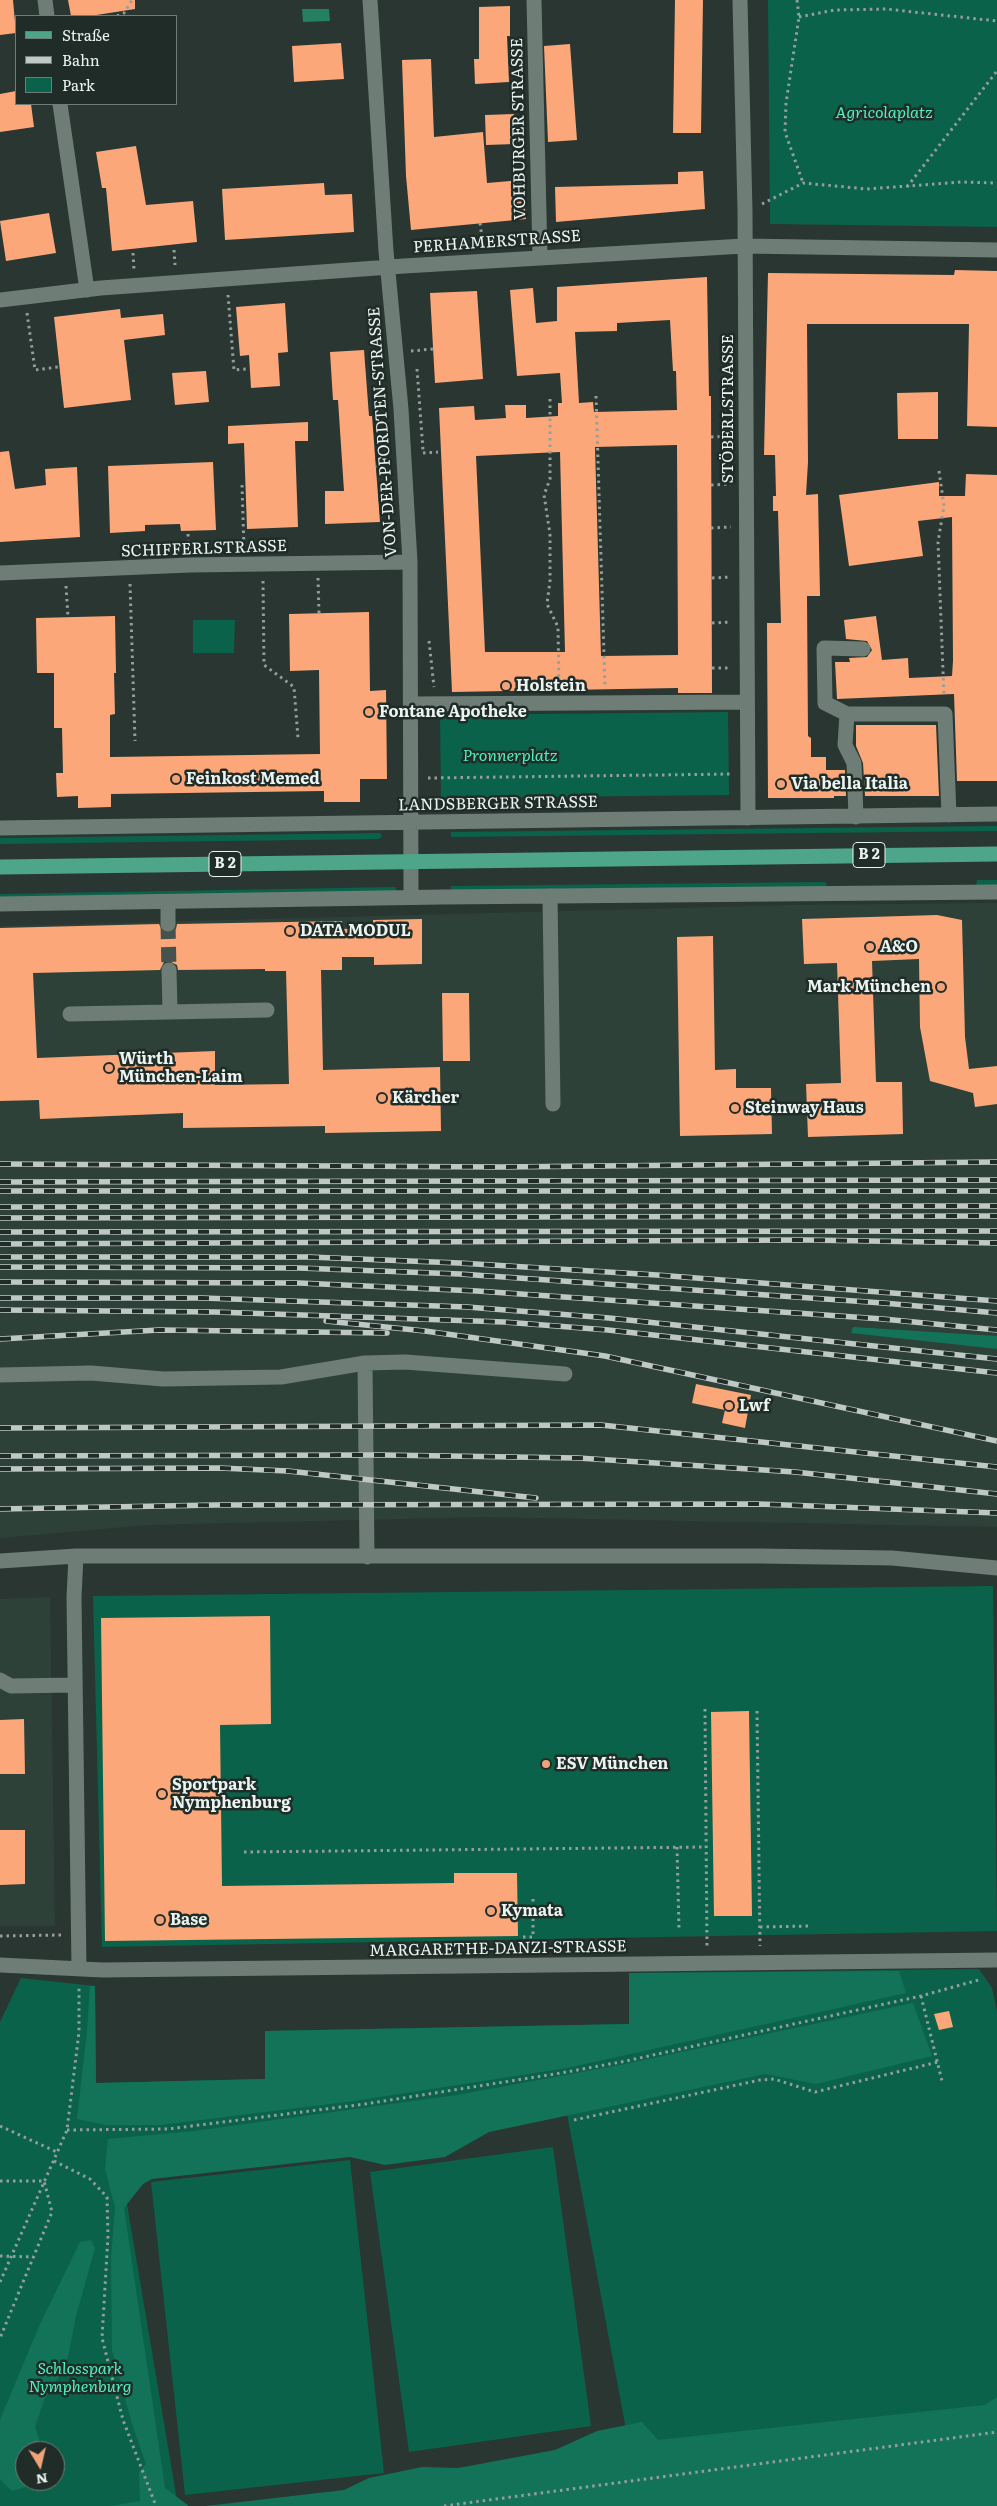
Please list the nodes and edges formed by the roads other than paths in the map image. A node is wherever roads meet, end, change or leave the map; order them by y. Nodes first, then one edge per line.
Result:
1 (44, 0) edge
2 (370, 0) edge
3 (534, 0) edge
4 (740, 0) edge
5 (47, 15) edge
6 (60, 105) edge
7 (744, 246) junction
8 (997, 250) edge
9 (540, 257) junction
10 (388, 267) junction
11 (87, 290) junction
12 (0, 300) edge
13 (410, 562) junction
14 (0, 573) edge
15 (863, 649) dead end
16 (747, 702) junction
17 (412, 704) junction
18 (847, 714) junction
19 (997, 814) edge
20 (948, 815) junction
21 (856, 816) junction
22 (748, 818) junction
23 (410, 822) junction
24 (0, 828) edge
25 (997, 854) edge
26 (410, 862) junction
27 (0, 867) edge
28 (997, 892) edge
29 (550, 896) junction
30 (411, 897) junction
31 (168, 902) junction
32 (0, 904) edge
33 (168, 924) tunnel mouth
34 (169, 970) tunnel mouth
35 (267, 1010) dead end
36 (170, 1012) junction
37 (70, 1014) dead end
38 (553, 1104) dead end
39 (365, 1363) junction
40 (565, 1374) dead end
41 (0, 1375) edge
42 (76, 1556) junction
43 (367, 1557) junction
44 (0, 1561) edge
45 (997, 1568) edge
46 (0, 1680) edge
47 (75, 1686) junction
48 (997, 1960) edge
49 (0, 1965) edge
50 (79, 1976) junction

1 - 5 street
2 - 10 street, VON-DER-PFORDTEN-STRASSE
3 - 9 street, VOHBURGER STRASSE
4 - 7 street, STÖBERLSTRASSE
6 - 11 street
7 - 8 street, PERHAMERSTRASSE
7 - 9 street, PERHAMERSTRASSE
7 - 16 street, STÖBERLSTRASSE
9 - 10 street, PERHAMERSTRASSE
10 - 11 street, PERHAMERSTRASSE
10 - 13 street, VON-DER-PFORDTEN-STRASSE
11 - 12 street, PERHAMERSTRASSE
13 - 14 street, SCHIFFERLSTRASSE
13 - 17 street, VON-DER-PFORDTEN-STRASSE
15 - 18 street
16 - 17 street
16 - 22 street, STÖBERLSTRASSE
17 - 23 street, VON-DER-PFORDTEN-STRASSE
18 - 20 street
18 - 21 street
19 - 20 street, LANDSBERGER STRASSE
20 - 21 street, LANDSBERGER STRASSE
21 - 22 street, LANDSBERGER STRASSE
22 - 23 street, LANDSBERGER STRASSE
23 - 24 street, LANDSBERGER STRASSE
23 - 26 street, VON-DER-PFORDTEN-STRASSE
25 - 26 main road, B 2
26 - 27 main road, B 2
26 - 30 street
28 - 29 street
29 - 30 street
29 - 38 street
30 - 31 street
31 - 32 street
31 - 33 street
34 - 36 street
35 - 36 street
36 - 37 street
39 - 40 street
39 - 41 street
39 - 43 street
42 - 43 street
42 - 44 street
42 - 47 street
43 - 45 street
46 - 47 street
47 - 50 street
48 - 50 street, MARGARETHE-DANZI-STRASSE
49 - 50 street, MARGARETHE-DANZI-STRASSE

